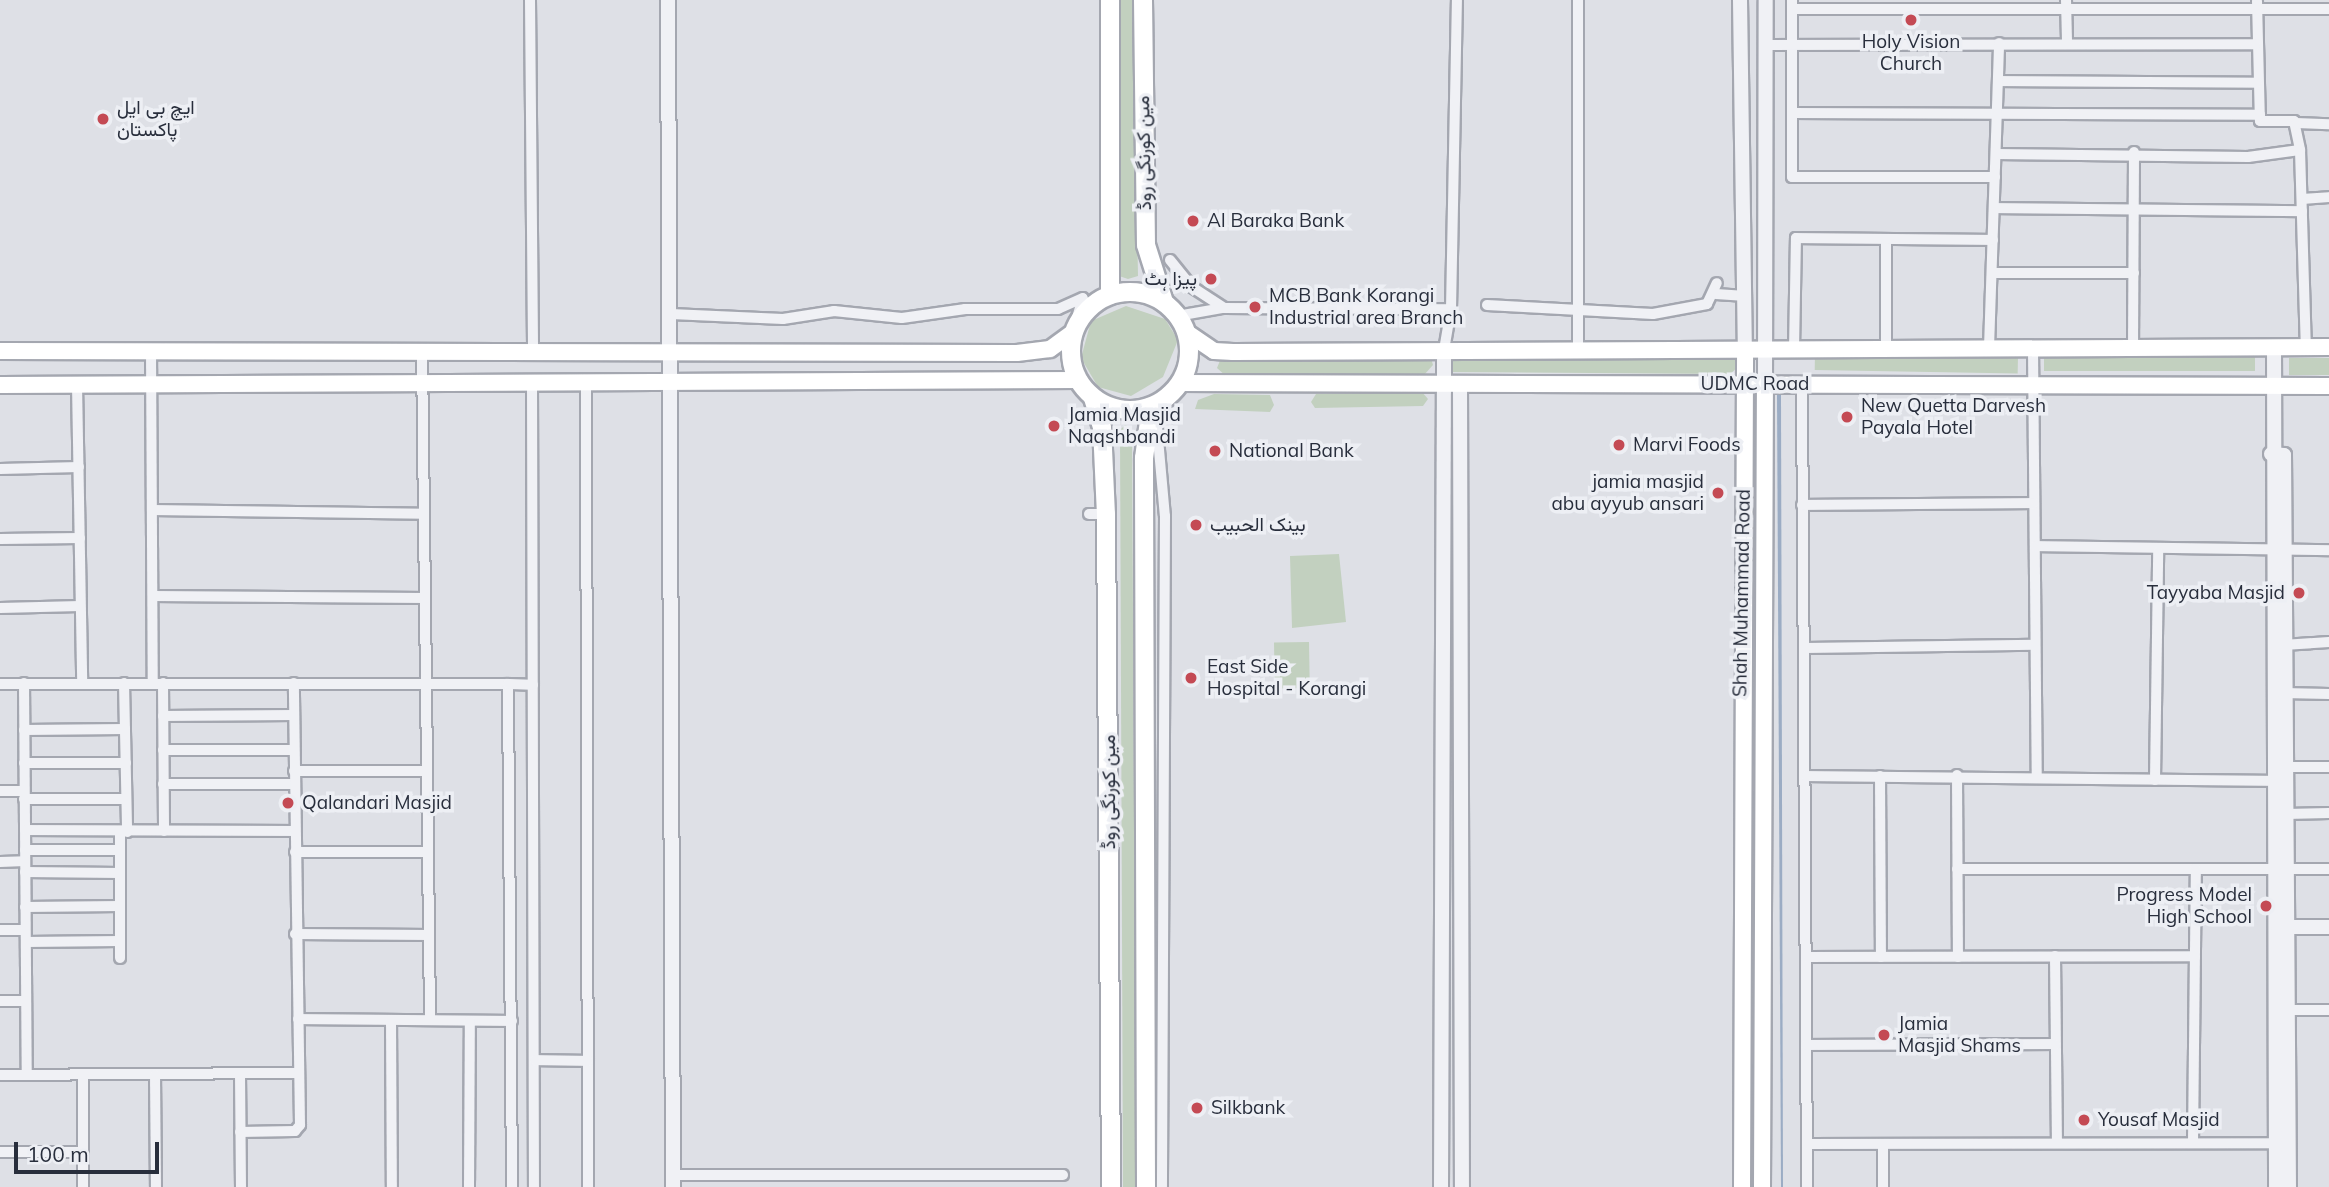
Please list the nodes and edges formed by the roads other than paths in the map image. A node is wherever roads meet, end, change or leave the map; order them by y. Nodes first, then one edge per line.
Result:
1 (530, 0) edge
2 (668, 0) edge
3 (1110, 0) edge
4 (1143, 0) edge
5 (1457, 0) edge
6 (1578, 0) edge
7 (1740, 0) edge
8 (1766, 0) edge
9 (2066, 3) edge
10 (2257, 3) edge
11 (1792, 4) edge
12 (2329, 9) edge
13 (2067, 40) junction
14 (1999, 43) junction
15 (2255, 44) junction
16 (1766, 45) junction
17 (1792, 46) junction
18 (1998, 81) junction
19 (2257, 83) junction
20 (1792, 113) junction
21 (1997, 113) junction
22 (2260, 115) junction
23 (2296, 123) junction
24 (2329, 124) edge
25 (2300, 150) junction
26 (2134, 152) junction
27 (1996, 154) junction
28 (1995, 177) junction
29 (2329, 197) edge
30 (2302, 199) junction
31 (2134, 206) junction
32 (1994, 208) junction
33 (2302, 211) junction
34 (1886, 239) junction
35 (1993, 240) junction
36 (1170, 260) dead end
37 (2134, 273) junction
38 (1992, 274) junction
39 (1110, 295) junction
40 (1164, 302) junction
41 (1742, 302) junction
42 (1487, 305) dead end
43 (1765, 306) junction
44 (1224, 308) junction
45 (1578, 308) junction
46 (1451, 309) junction
47 (671, 314) junction
48 (1182, 324) junction
49 (1073, 332) junction
50 (2133, 347) junction
51 (2274, 347) junction
52 (2306, 347) junction
53 (2329, 347) edge
54 (1578, 348) junction
55 (1989, 348) junction
56 (2033, 348) junction
57 (1765, 349) junction
58 (1794, 349) junction
59 (1886, 349) junction
60 (151, 350) junction
61 (1444, 350) junction
62 (1745, 350) junction
63 (0, 351) edge
64 (533, 352) junction
65 (422, 353) junction
66 (671, 353) junction
67 (1079, 380) junction
68 (586, 382) junction
69 (2034, 382) junction
70 (422, 383) junction
71 (532, 383) junction
72 (670, 383) junction
73 (1180, 383) junction
74 (77, 384) junction
75 (151, 384) junction
76 (1745, 384) junction
77 (1765, 384) junction
78 (1802, 384) junction
79 (0, 385) edge
80 (1441, 385) junction
81 (1460, 385) junction
82 (2273, 386) junction
83 (2329, 386) edge
84 (1093, 398) junction
85 (1764, 402) junction
86 (1744, 404) junction
87 (1153, 405) junction
88 (79, 467) junction
89 (0, 469) edge
90 (2035, 503) junction
91 (1802, 506) junction
92 (152, 509) junction
93 (424, 514) junction
94 (80, 538) junction
95 (0, 539) edge
96 (2035, 546) junction
97 (2329, 551) edge
98 (2158, 552) junction
99 (2276, 552) junction
100 (152, 596) junction
101 (425, 598) junction
102 (80, 606) junction
103 (0, 608) edge
104 (1143, 634) junction
105 (1162, 634) junction
106 (2329, 642) edge
107 (2035, 645) junction
108 (2283, 645) junction
109 (1806, 648) junction
110 (426, 681) junction
111 (24, 683) junction
112 (82, 683) junction
113 (124, 683) junction
114 (158, 683) junction
115 (294, 683) junction
116 (0, 684) edge
117 (508, 684) junction
118 (533, 685) junction
119 (2283, 693) junction
120 (2329, 694) edge
121 (294, 715) junction
122 (163, 716) junction
123 (1438, 727) junction
124 (1458, 727) junction
125 (125, 729) junction
126 (24, 730) junction
127 (163, 750) junction
128 (294, 750) junction
129 (24, 763) junction
130 (125, 763) junction
131 (2329, 767) edge
132 (295, 771) junction
133 (427, 771) junction
134 (1957, 775) junction
135 (1807, 776) junction
136 (1880, 776) junction
137 (2282, 776) junction
138 (2037, 777) junction
139 (2155, 780) junction
140 (163, 784) junction
141 (295, 784) junction
142 (0, 791) edge
143 (24, 795) junction
144 (126, 799) junction
145 (2329, 813) edge
146 (2286, 814) junction
147 (25, 830) junction
148 (164, 831) junction
149 (295, 831) junction
150 (123, 832) junction
151 (120, 850) junction
152 (295, 852) junction
153 (428, 852) junction
154 (1440, 855) junction
155 (1460, 855) junction
156 (25, 861) junction
157 (0, 862) edge
158 (1958, 869) junction
159 (2196, 869) junction
160 (2281, 869) junction
161 (2329, 869) edge
162 (120, 873) junction
163 (120, 906) junction
164 (25, 907) junction
165 (2280, 927) junction
166 (2329, 927) edge
167 (0, 930) edge
168 (295, 934) junction
169 (429, 935) junction
170 (26, 936) junction
171 (120, 941) junction
172 (2055, 956) junction
173 (2195, 956) junction
174 (1806, 957) junction
175 (1881, 957) junction
176 (1958, 957) junction
177 (120, 958) dead end
178 (0, 1001) edge
179 (26, 1001) junction
180 (2287, 1010) junction
181 (2329, 1010) edge
182 (298, 1019) junction
183 (391, 1020) junction
184 (430, 1020) junction
185 (470, 1020) junction
186 (512, 1021) junction
187 (1441, 1031) junction
188 (1462, 1031) junction
189 (2055, 1044) junction
190 (1806, 1045) junction
191 (535, 1060) junction
192 (588, 1061) junction
193 (298, 1073) junction
194 (240, 1074) junction
195 (0, 1075) edge
196 (27, 1075) junction
197 (83, 1075) junction
198 (155, 1075) junction
199 (2275, 1076) junction
200 (2290, 1077) junction
201 (240, 1132) junction
202 (2193, 1142) junction
203 (1883, 1143) junction
204 (2057, 1143) junction
205 (2282, 1143) junction
206 (1807, 1144) junction
207 (1441, 1145) junction
208 (1462, 1145) junction
209 (0, 1152) edge
210 (83, 1152) junction
211 (1063, 1175) dead end
212 (673, 1181) edge
213 (83, 1187) edge
214 (156, 1187) edge
215 (240, 1187) edge
216 (392, 1187) edge
217 (469, 1187) edge
218 (512, 1187) edge
219 (534, 1187) edge
220 (588, 1187) edge
221 (1111, 1187) edge
222 (1146, 1187) edge
223 (1162, 1187) edge
224 (1441, 1187) edge
225 (1462, 1187) edge
226 (1742, 1187) edge
227 (1762, 1187) edge
228 (1807, 1187) edge
229 (1883, 1187) edge
230 (2276, 1187) edge
231 (2289, 1187) edge

1 - 64 street
2 - 47 street
3 - 39 main road, مین کورنگی روڈ
4 - 40 main road, مین کورنگی روڈ
5 - 46 street
6 - 45 street
7 - 41 street, Shah Muhammad Road
8 - 16 street, Shah Muhammad Road
9 - 10 street
9 - 11 street
9 - 13 street
10 - 12 street
10 - 15 street
11 - 17 street
13 - 14 street
13 - 15 street
14 - 17 street
14 - 18 street
15 - 19 street
16 - 17 street
16 - 43 street, Shah Muhammad Road
17 - 20 street
18 - 19 street
18 - 21 street
19 - 22 street
20 - 21 street
20 - 28 street
21 - 22 street
21 - 27 street
22 - 23 street
23 - 24 street
23 - 25 street
25 - 26 street
25 - 30 street
26 - 27 street
26 - 31 street
27 - 28 street
28 - 32 street
29 - 30 street
30 - 33 street
31 - 32 street
31 - 33 street
31 - 37 street
32 - 35 street
33 - 52 street
34 - 35 street
34 - 58 street
34 - 59 street
35 - 38 street
36 - 44 street
37 - 38 street
37 - 50 street
38 - 55 street
39 - 40 main road
39 - 49 main road
40 - 48 main road
41 - 43 street
41 - 45 street
41 - 62 street, Shah Muhammad Road
42 - 45 street
43 - 57 street, Shah Muhammad Road
44 - 46 street
44 - 48 street
45 - 54 street
46 - 61 street
47 - 49 street
47 - 66 street
48 - 61 main road, UDMC Road
48 - 73 main road
49 - 66 main road
49 - 67 main road
50 - 51 main road, UDMC Road
50 - 56 main road, UDMC Road
51 - 52 main road, UDMC Road
51 - 82 street
52 - 53 main road, UDMC Road
54 - 61 main road, UDMC Road
54 - 62 main road, UDMC Road
55 - 56 main road, UDMC Road
55 - 59 main road, UDMC Road
56 - 69 street
57 - 58 main road, UDMC Road
57 - 62 main road, UDMC Road
57 - 77 street, Shah Muhammad Road
58 - 59 main road, UDMC Road
60 - 63 main road
60 - 65 main road
60 - 75 street
61 - 80 street
62 - 76 main road, Shah Muhammad Road
64 - 65 main road
64 - 66 main road
65 - 70 street
66 - 72 street
67 - 72 main road
67 - 84 main road
68 - 71 main road
68 - 72 main road
68 - 192 street
69 - 78 main road, UDMC Road
69 - 82 main road, UDMC Road
69 - 90 street
70 - 71 main road
70 - 75 main road
70 - 93 street
71 - 118 street
72 - 212 street
73 - 80 main road, UDMC Road
73 - 87 main road
74 - 75 main road
74 - 79 main road
74 - 88 street
75 - 92 street
76 - 77 main road, UDMC Road
76 - 81 main road, UDMC Road
76 - 86 main road, Shah Muhammad Road
77 - 78 main road, UDMC Road
77 - 85 main road, Shah Muhammad Road
78 - 91 street
80 - 81 main road, UDMC Road
80 - 123 street
81 - 124 street
82 - 83 main road, UDMC Road
82 - 99 street
84 - 87 main road
84 - 221 main road, مین کورنگی روڈ
85 - 86 street
85 - 227 main road, Shah Muhammad Road
86 - 226 main road, Shah Muhammad Road
87 - 104 main road, مین کورنگی روڈ
87 - 105 street
88 - 89 street
88 - 94 street
90 - 91 street
90 - 96 street
91 - 109 street
92 - 93 street
92 - 100 street
93 - 101 street
94 - 95 street
94 - 102 street
96 - 98 street
96 - 107 street
97 - 99 street
98 - 99 street
98 - 139 street
99 - 108 street
99 - 137 street
100 - 101 street
100 - 114 street
101 - 110 street
102 - 103 street
102 - 112 street
104 - 105 street
104 - 222 main road, مین کورنگی روڈ
105 - 223 street
106 - 108 street
107 - 109 street
107 - 138 street
108 - 119 street
109 - 135 street
110 - 115 street
110 - 117 street
110 - 133 street
111 - 112 street
111 - 116 street
111 - 126 street
112 - 113 street
113 - 114 street
113 - 125 street
114 - 115 street
114 - 122 street
115 - 121 street
117 - 118 street
117 - 186 street
118 - 191 street
119 - 120 street
119 - 137 street
121 - 122 street
121 - 128 street
122 - 127 street
123 - 124 street
123 - 154 street
124 - 155 street
125 - 126 street
125 - 130 street
126 - 129 street
127 - 128 street
127 - 140 street
128 - 132 street
129 - 130 street
129 - 143 street
130 - 144 street
131 - 137 street
132 - 133 street
132 - 141 street
133 - 153 street
134 - 136 street
134 - 138 street
134 - 158 street
135 - 136 street
135 - 174 street
136 - 175 street
137 - 139 street
137 - 146 street
137 - 160 street
138 - 139 street
140 - 141 street
140 - 148 street
141 - 149 street
142 - 143 street
143 - 144 street
143 - 147 street
144 - 150 street
145 - 146 street
146 - 160 street
147 - 150 street
147 - 156 street
148 - 149 street
148 - 150 street
149 - 152 street
150 - 151 street
151 - 156 street
151 - 162 street
152 - 153 street
152 - 168 street
153 - 169 street
154 - 155 street
154 - 187 street
155 - 188 street
156 - 157 street
156 - 162 street
156 - 164 street
158 - 159 street
158 - 176 street
159 - 160 street
159 - 173 street
160 - 161 street
160 - 165 street
162 - 163 street
163 - 164 street
163 - 171 street
164 - 170 street
165 - 166 street
165 - 180 street
165 - 199 street
167 - 170 street
168 - 169 street
168 - 182 street
169 - 184 street
170 - 171 street
170 - 179 street
171 - 177 street
172 - 173 street
172 - 176 street
172 - 189 street
173 - 202 street
174 - 175 street
174 - 190 street
175 - 176 street
178 - 179 street
179 - 196 street
180 - 181 street
180 - 200 street
182 - 183 street
182 - 193 street
183 - 184 street
183 - 216 street
184 - 185 street
185 - 186 street
185 - 217 street
186 - 218 street
187 - 188 street
187 - 207 street
188 - 208 street
189 - 190 street
189 - 204 street
190 - 206 street
191 - 192 street
191 - 219 street
192 - 220 street
193 - 194 street
193 - 201 street
194 - 198 street
194 - 201 street
195 - 196 street
196 - 197 street
197 - 198 street
197 - 210 street
198 - 214 street
199 - 200 street
199 - 205 street
200 - 205 street
201 - 215 street
202 - 204 street
202 - 205 street
203 - 204 street
203 - 206 street
203 - 229 street
205 - 230 street
205 - 231 street
206 - 228 street
207 - 208 street
207 - 224 street
208 - 225 street
209 - 210 street
210 - 213 street
211 - 212 street

